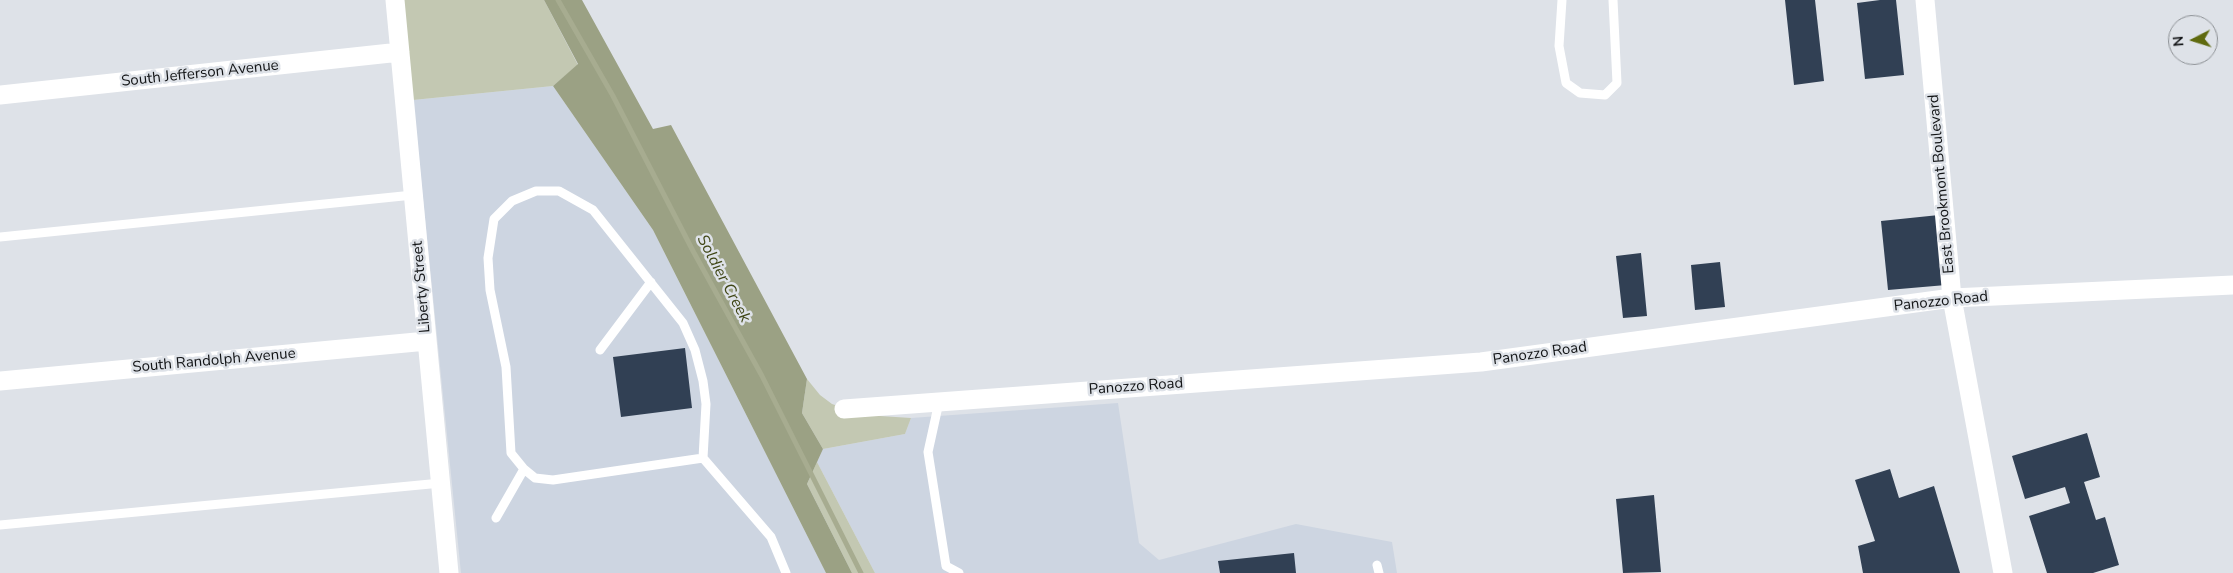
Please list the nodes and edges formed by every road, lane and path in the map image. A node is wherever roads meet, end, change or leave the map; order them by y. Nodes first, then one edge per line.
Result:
1 (395, 0) edge
2 (1562, 0) edge
3 (1613, 0) edge
4 (1925, 0) edge
5 (400, 52) junction
6 (0, 95) edge
7 (413, 194) junction
8 (0, 237) edge
9 (651, 282) junction
10 (2233, 285) edge
11 (1952, 298) junction
12 (427, 341) junction
13 (600, 350) dead end
14 (0, 381) edge
15 (939, 402) junction
16 (844, 409) dead end
17 (703, 458) junction
18 (524, 468) junction
19 (441, 483) junction
20 (496, 518) dead end
21 (0, 525) edge
22 (449, 573) edge
23 (786, 573) edge
24 (959, 573) edge
25 (2003, 573) edge

1 - 5 street, Liberty Street
2 - 3 lane
4 - 11 street, East Brookmont Boulevard
5 - 6 street, South Jefferson Avenue
5 - 7 street, Liberty Street
7 - 8 lane
7 - 12 street, Liberty Street
9 - 13 lane
9 - 17 lane
9 - 18 lane
10 - 11 street, Panozzo Road
11 - 15 street, Panozzo Road
11 - 25 street, East Brookmont Boulevard
12 - 14 street, South Randolph Avenue
12 - 19 street, Liberty Street
15 - 16 street, Panozzo Road
15 - 24 lane
17 - 18 lane
17 - 23 lane
18 - 20 lane
19 - 21 lane
19 - 22 street, Liberty Street

